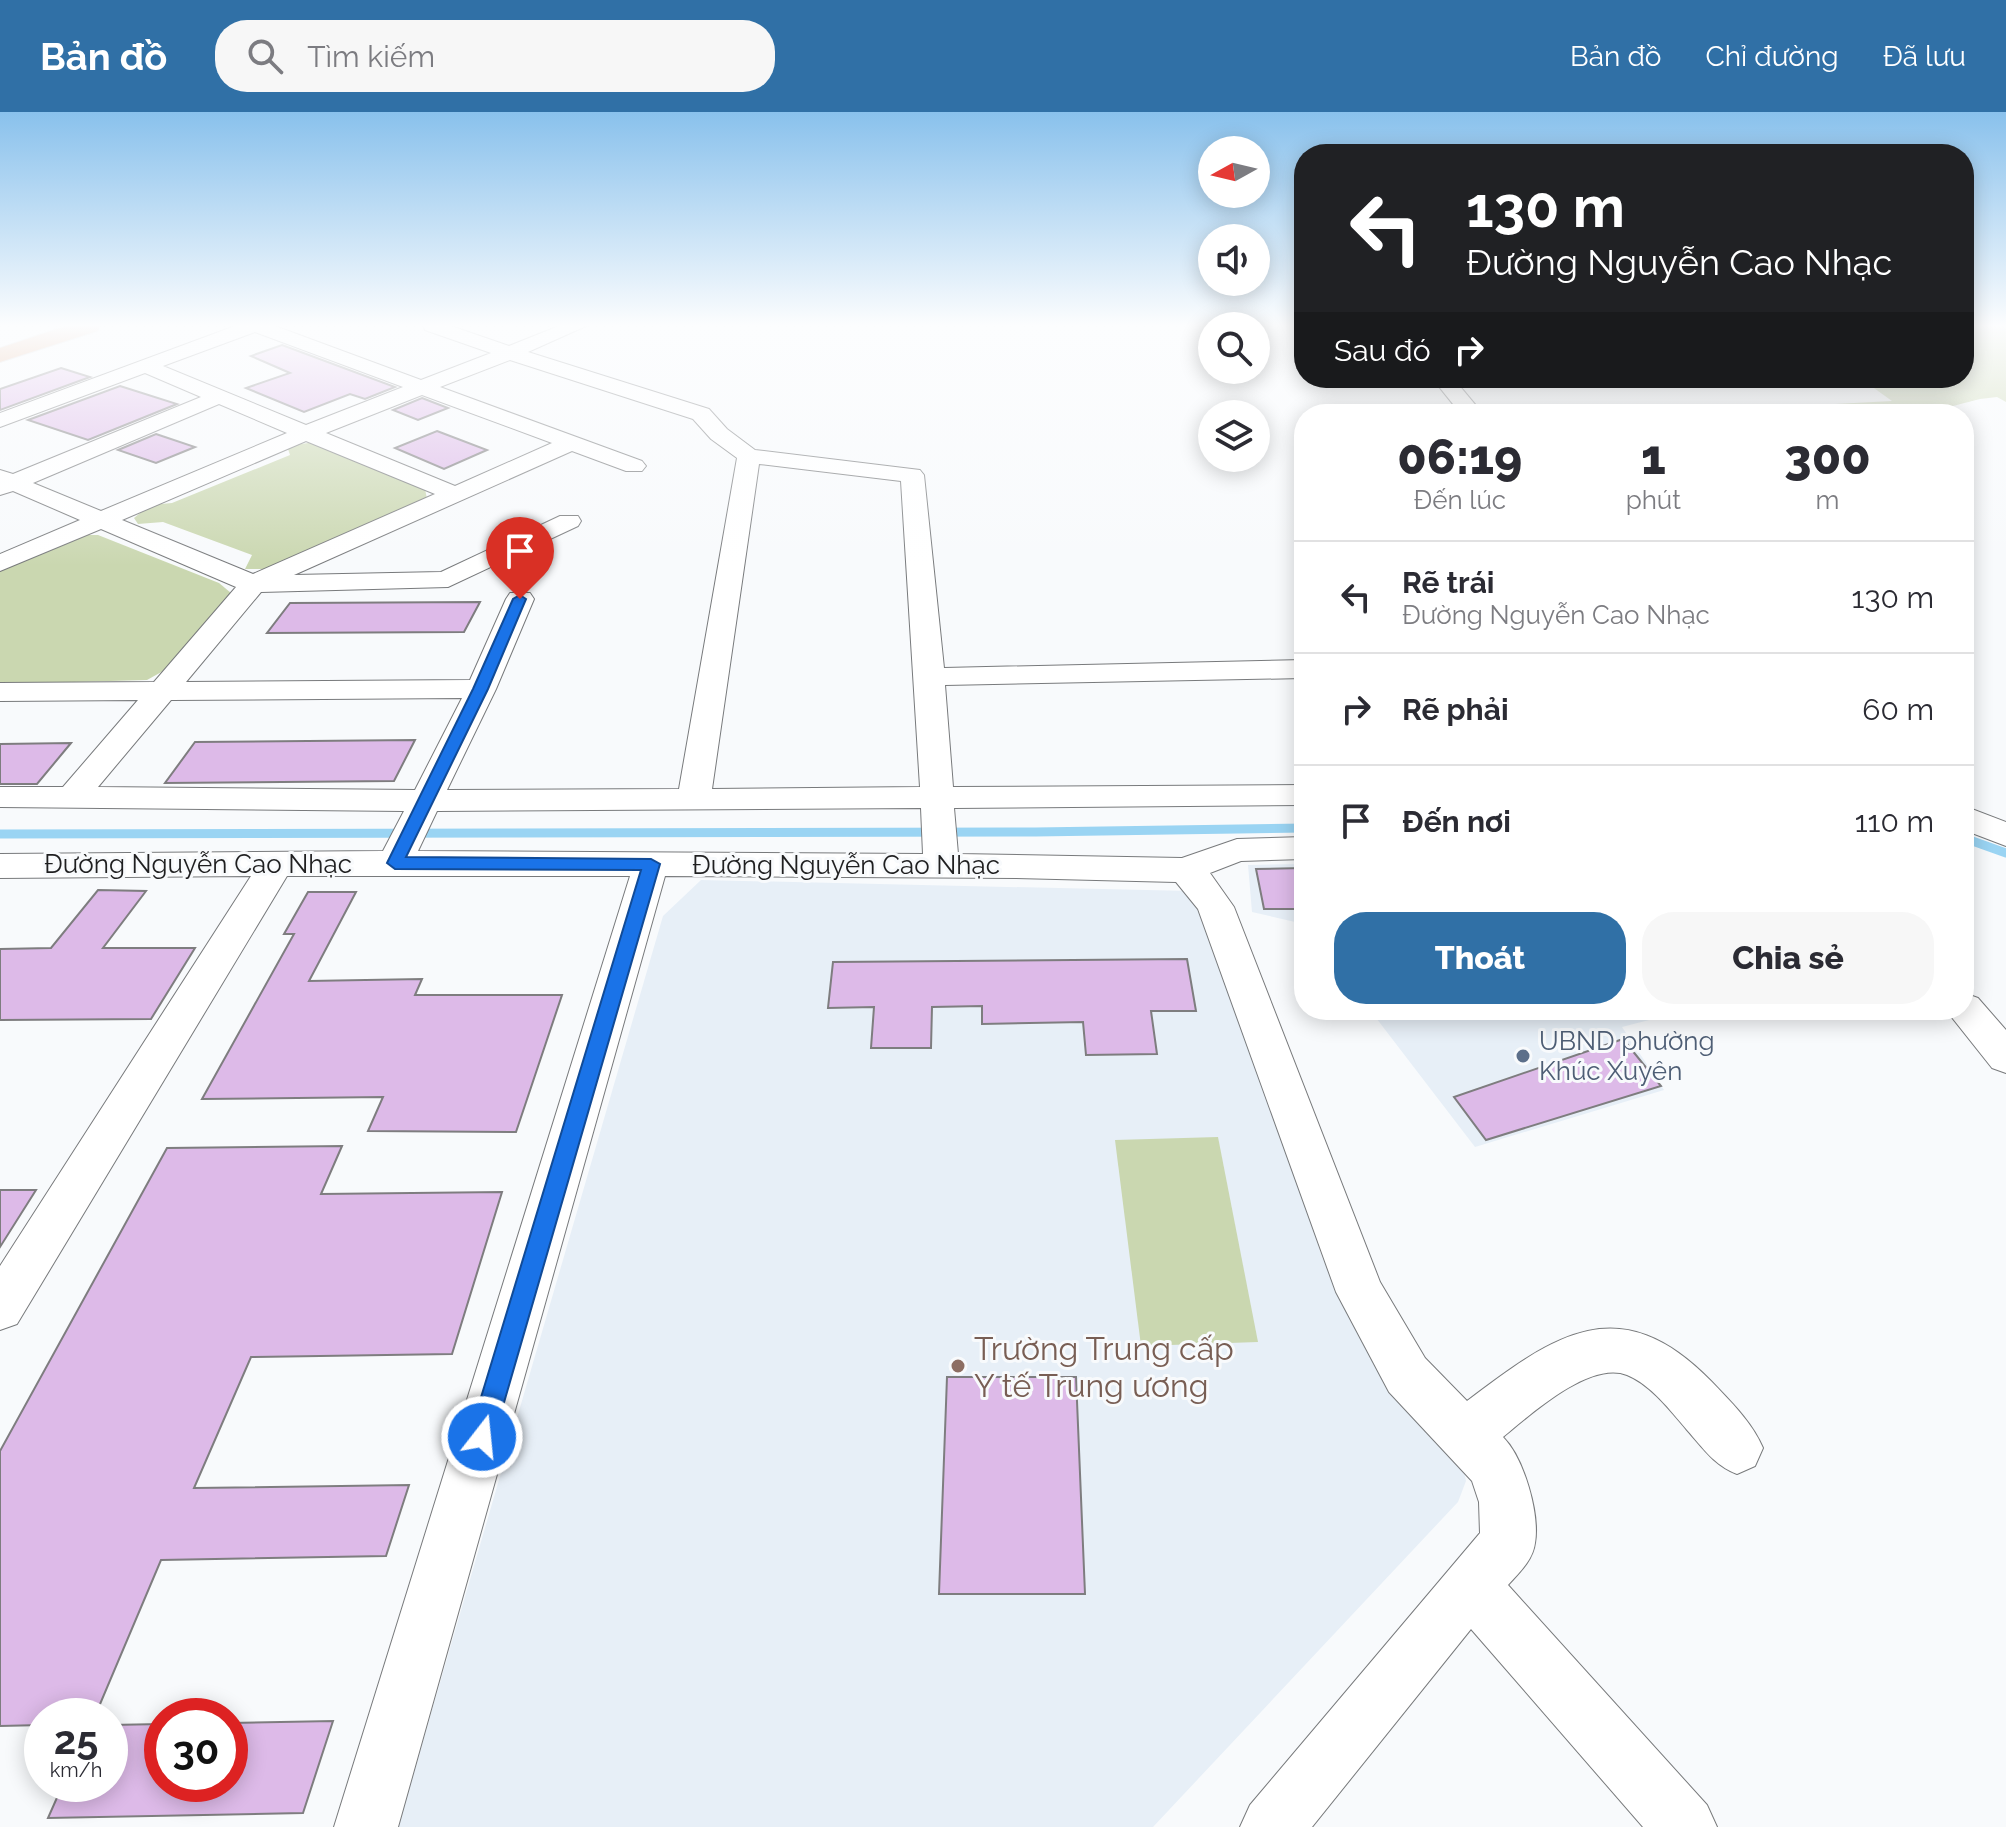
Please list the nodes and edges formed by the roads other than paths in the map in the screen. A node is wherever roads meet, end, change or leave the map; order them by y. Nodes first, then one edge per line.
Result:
1 (39, 406) edge
2 (196, 406) edge
3 (247, 406) edge
4 (372, 406) edge
5 (469, 406) edge
6 (676, 406) edge
7 (0, 420) edge
8 (310, 431) junction
9 (569, 444) junction
10 (749, 456) junction
11 (634, 466) dead end
12 (3, 483) edge
13 (453, 493) junction
14 (100, 519) junction
15 (569, 521) dead end
16 (0, 563) edge
17 (253, 584) junction
18 (520, 599) dead end
19 (1294, 671) edge
20 (930, 677) junction
21 (481, 689) junction
22 (161, 691) junction
23 (0, 692) edge
24 (1294, 795) edge
25 (0, 797) edge
26 (72, 797) junction
27 (694, 800) junction
28 (425, 804) junction
29 (939, 804) junction
30 (1974, 821) edge
31 (2006, 835) edge
32 (1294, 848) edge
33 (399, 856) junction
34 (941, 858) junction
35 (277, 863) junction
36 (651, 864) junction
37 (0, 866) edge
38 (1185, 870) junction
39 (1974, 1020) edge
40 (2006, 1057) edge
41 (0, 1308) edge
42 (1466, 1434) junction
43 (1737, 1448) dead end
44 (1470, 1585) junction
45 (366, 1827) edge
46 (1272, 1827) edge
47 (1685, 1827) edge

1 - 7 street
2 - 12 street
3 - 8 street
4 - 8 street
5 - 9 street
6 - 10 street
8 - 13 street
8 - 14 street
9 - 11 street
9 - 13 street
10 - 20 street
10 - 27 street
12 - 14 street
13 - 17 street
14 - 16 street
14 - 17 street
15 - 17 street
17 - 22 street
18 - 21 street
19 - 20 street
20 - 29 street
21 - 22 street
21 - 28 street
22 - 23 street
22 - 26 street
24 - 29 street
25 - 26 street
26 - 28 street
27 - 28 street
27 - 29 street
28 - 33 street
29 - 34 street
30 - 31 street
32 - 38 street, Đường Nguyễn Cao Nhạc
33 - 35 street, Đường Nguyễn Cao Nhạc
33 - 36 street, Đường Nguyễn Cao Nhạc
34 - 36 street, Đường Nguyễn Cao Nhạc
34 - 38 street, Đường Nguyễn Cao Nhạc
35 - 37 street, Đường Nguyễn Cao Nhạc
35 - 41 street
36 - 45 street
38 - 42 street
39 - 40 street
42 - 43 street
42 - 44 street
44 - 46 street
44 - 47 street

